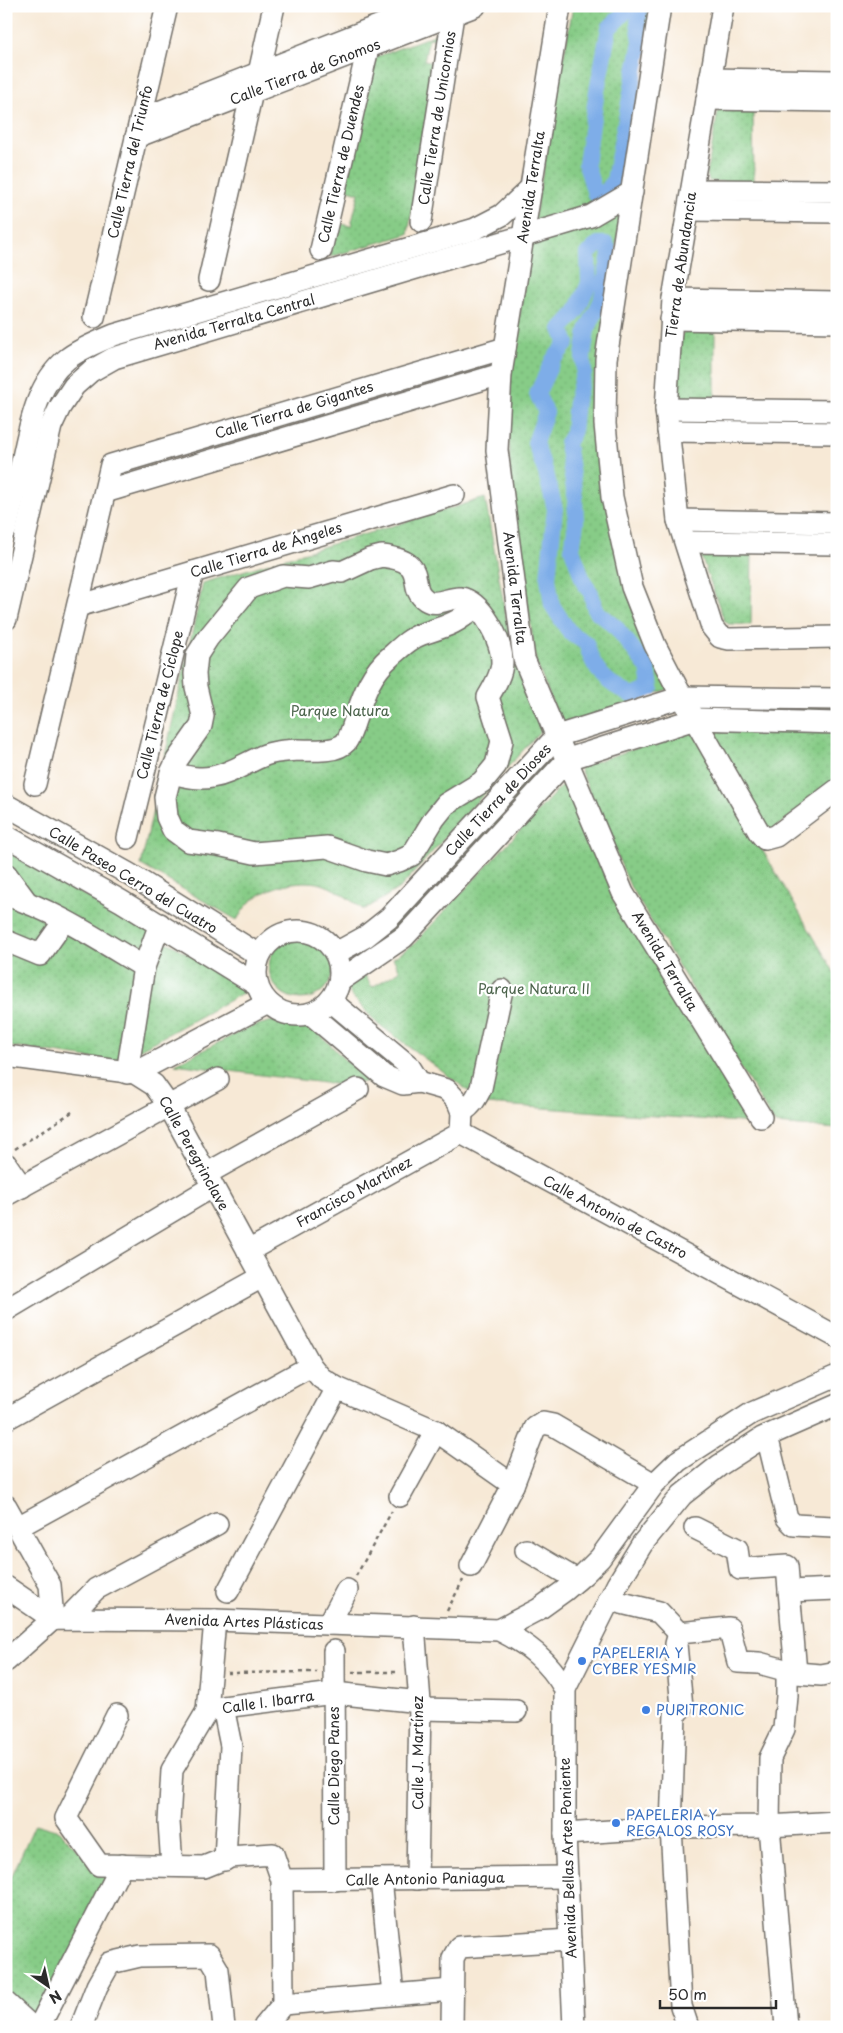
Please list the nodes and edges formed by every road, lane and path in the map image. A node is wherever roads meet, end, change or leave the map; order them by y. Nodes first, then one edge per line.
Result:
1 (167, 6) edge
2 (274, 6) edge
3 (379, 6) edge
4 (429, 6) edge
5 (475, 6) edge
6 (560, 6) edge
7 (660, 6) edge
8 (722, 6) edge
9 (453, 15) junction
10 (371, 38) junction
11 (837, 81) edge
12 (256, 82) junction
13 (709, 89) junction
14 (837, 102) edge
15 (138, 128) junction
16 (532, 187) junction
17 (632, 192) junction
18 (837, 192) edge
19 (691, 200) junction
20 (837, 212) edge
21 (421, 221) dead end
22 (523, 236) junction
23 (321, 250) dead end
24 (209, 280) dead end
25 (837, 302) edge
26 (672, 309) junction
27 (94, 317) dead end
28 (837, 322) edge
29 (505, 348) junction
30 (501, 374) junction
31 (666, 409) junction
32 (837, 412) edge
33 (668, 431) junction
34 (837, 433) edge
35 (105, 492) junction
36 (454, 495) dead end
37 (15, 519) edge
38 (678, 520) junction
39 (837, 523) edge
40 (686, 542) junction
41 (837, 544) edge
42 (193, 572) junction
43 (78, 606) junction
44 (475, 607) junction
45 (6, 620) edge
46 (837, 637) edge
47 (682, 697) junction
48 (837, 699) edge
49 (695, 719) junction
50 (837, 723) edge
51 (557, 736) junction
52 (568, 759) junction
53 (171, 773) junction
54 (35, 784) dead end
55 (837, 790) edge
56 (6, 805) edge
57 (6, 836) edge
58 (128, 838) dead end
59 (6, 874) edge
60 (129, 874) junction
61 (16, 898) edge
62 (121, 901) junction
63 (64, 921) junction
64 (160, 924) junction
65 (6, 941) edge
66 (336, 952) junction
67 (259, 955) junction
68 (144, 967) junction
69 (340, 980) junction
70 (502, 990) dead end
71 (262, 994) junction
72 (331, 1001) junction
73 (311, 1014) junction
74 (6, 1056) edge
75 (131, 1073) junction
76 (218, 1079) dead end
77 (419, 1082) junction
78 (358, 1089) dead end
79 (168, 1106) junction
80 (72, 1112) dead end
81 (462, 1112) junction
82 (761, 1117) dead end
83 (461, 1133) junction
84 (10, 1157) edge
85 (209, 1181) junction
86 (14, 1191) edge
87 (248, 1251) junction
88 (262, 1276) junction
89 (6, 1310) edge
90 (837, 1337) edge
91 (311, 1366) junction
92 (837, 1376) edge
93 (337, 1388) junction
94 (837, 1405) edge
95 (6, 1420) edge
96 (436, 1431) junction
97 (767, 1436) junction
98 (654, 1484) junction
99 (513, 1485) junction
100 (400, 1496) joint
101 (6, 1506) edge
102 (680, 1521) junction
103 (217, 1524) dead end
104 (18, 1527) junction
105 (833, 1527) dead end
106 (526, 1550) dead end
107 (471, 1566) joint
108 (577, 1580) junction
109 (6, 1587) edge
110 (837, 1588) edge
111 (348, 1590) joint
112 (789, 1591) junction
113 (228, 1592) dead end
114 (609, 1600) junction
115 (60, 1619) junction
116 (215, 1620) junction
117 (329, 1624) junction
118 (414, 1626) junction
119 (438, 1627) junction
120 (498, 1630) junction
121 (679, 1633) junction
122 (6, 1661) edge
123 (334, 1661) junction
124 (417, 1672) junction
125 (791, 1672) junction
126 (210, 1673) junction
127 (829, 1673) edge
128 (566, 1689) junction
129 (334, 1693) junction
130 (420, 1706) junction
131 (215, 1709) junction
132 (516, 1711) dead end
133 (117, 1716) dead end
134 (837, 1822) edge
135 (769, 1826) junction
136 (672, 1827) junction
137 (565, 1834) junction
138 (227, 1858) junction
139 (122, 1866) junction
140 (172, 1866) junction
141 (567, 1877) junction
142 (381, 1879) junction
143 (417, 1879) junction
144 (282, 1880) junction
145 (335, 1880) junction
146 (570, 1940) junction
147 (452, 1990) junction
148 (393, 1994) junction
149 (6, 2004) edge
150 (283, 2004) junction
151 (32, 2027) edge
152 (39, 2027) edge
153 (81, 2027) edge
154 (224, 2027) edge
155 (264, 2027) edge
156 (452, 2027) edge
157 (574, 2027) edge
158 (688, 2027) edge
159 (786, 2027) edge

1 - 15 street, Calle Tierra del Triunfo
2 - 12 street
3 - 10 street, Calle Tierra de Duendes
4 - 10 street, Calle Tierra de Gnomos
5 - 9 street, Calle Tierra de Gnomos
6 - 16 street, Avenida Terralta
7 - 17 street
8 - 13 street, Tierra de Abundancia
9 - 10 street, Calle Tierra de Gnomos
9 - 21 street, Calle Tierra de Unicornios
10 - 12 street, Calle Tierra de Gnomos
10 - 23 street, Calle Tierra de Duendes
11 - 13 street
12 - 15 street, Calle Tierra de Gnomos
12 - 24 street
13 - 14 street
13 - 19 street, Tierra de Abundancia
15 - 27 street, Calle Tierra del Triunfo
16 - 22 street, Avenida Terralta
16 - 37 street, Avenida Terralta Central
17 - 22 street, Avenida Terralta Central
17 - 47 street
18 - 19 street
19 - 20 street
19 - 26 street, Tierra de Abundancia
22 - 29 street, Avenida Terralta
22 - 37 street, Avenida Terralta Central
25 - 26 street
26 - 28 street
26 - 31 street, Tierra de Abundancia
29 - 30 street, Avenida Terralta
29 - 35 street, Calle Tierra de Gigantes
30 - 35 street, Calle Tierra de Gigantes
30 - 51 street, Avenida Terralta
31 - 32 street
31 - 33 street, Tierra de Abundancia
33 - 34 street
33 - 38 street, Tierra de Abundancia
35 - 43 street, Calle Tierra de Gigantes
36 - 42 street, Calle Tierra de Ángeles
37 - 45 street, Avenida Terralta Central
38 - 39 street
38 - 40 street, Tierra de Abundancia
40 - 41 street
40 - 46 street, Tierra de Abundancia
42 - 43 street, Calle Tierra de Ángeles
42 - 58 street, Calle Tierra de Cíclope
43 - 54 street, Calle Tierra de Gigantes
44 - 53 street
44 - 53 street
44 - 53 street
47 - 48 street, Calle Tierra de Dioses
47 - 49 street
47 - 51 street, Calle Tierra de Dioses
49 - 50 street, Calle Tierra de Dioses
49 - 52 street, Calle Tierra de Dioses
49 - 55 street
51 - 52 street, Avenida Terralta
51 - 66 street, Calle Tierra de Dioses
52 - 69 street, Calle Tierra de Dioses
52 - 82 street, Avenida Terralta
56 - 60 street, Calle Paseo Cerro del Cuatro
57 - 62 street, Calle Paseo Cerro del Cuatro
59 - 61 street
60 - 62 street
60 - 67 street, Calle Paseo Cerro del Cuatro
61 - 63 street
62 - 64 street, Calle Paseo Cerro del Cuatro
63 - 65 street
63 - 68 street
64 - 68 street
64 - 71 street, Calle Paseo Cerro del Cuatro
66 - 67 street
66 - 69 street
67 - 71 street
68 - 75 street
69 - 72 street
70 - 81 street
71 - 73 street
71 - 75 street
72 - 73 street
72 - 77 street
73 - 77 street
74 - 75 street, Calle Peregrinclave
75 - 79 street, Calle Peregrinclave
76 - 79 street
77 - 81 street
78 - 85 street
79 - 85 street, Calle Peregrinclave
79 - 86 street
80 - 84 path
81 - 83 street
83 - 87 street, Francisco Martínez
83 - 90 street, Calle Antonio de Castro
84 - 86 street
85 - 87 street, Calle Peregrinclave
85 - 89 street
87 - 88 street, Calle Peregrinclave
88 - 91 street, Calle Peregrinclave
88 - 95 street
91 - 93 street, Calle Peregrinclave
91 - 104 street
92 - 98 street, Avenida Artes Plásticas
93 - 96 street, Calle Peregrinclave
93 - 113 street
94 - 97 street
96 - 99 street, Calle Peregrinclave
96 - 100 street
97 - 102 street
97 - 105 street
98 - 99 street
98 - 108 street, Avenida Artes Plásticas
99 - 107 street
100 - 111 path
101 - 104 street
102 - 112 street
102 - 114 street
103 - 115 street
104 - 115 street
106 - 108 street
107 - 119 path
108 - 120 street, Avenida Artes Plásticas
109 - 115 street
110 - 112 street
111 - 117 street
112 - 125 street
114 - 121 street
114 - 128 street
115 - 116 street, Avenida Artes Plásticas
115 - 122 street
116 - 117 street, Avenida Artes Plásticas
116 - 126 street
117 - 118 street, Avenida Artes Plásticas
118 - 119 street, Avenida Artes Plásticas
118 - 124 street, Calle J. Martínez
119 - 120 street, Avenida Artes Plásticas
120 - 128 street, Avenida Artes Plásticas
121 - 125 street
121 - 136 street
123 - 124 path
123 - 126 path
123 - 129 street, Calle Diego Panes
124 - 130 street, Calle J. Martínez
125 - 127 street
125 - 135 street
126 - 131 street
128 - 137 street, Avenida Bellas Artes Poniente
129 - 130 street, Calle I. Ibarra
129 - 131 street, Calle I. Ibarra
129 - 145 street, Calle Diego Panes
130 - 132 street, Calle I. Ibarra
130 - 143 street, Calle J. Martínez
131 - 138 street
131 - 140 street, Calle I. Ibarra
133 - 139 street
134 - 135 street
135 - 136 street
135 - 159 street
136 - 137 street
136 - 158 street
137 - 141 street, Avenida Bellas Artes Poniente
138 - 140 street
138 - 144 street
139 - 140 street
139 - 152 street
141 - 143 street, Calle Antonio Paniagua
141 - 146 street, Avenida Bellas Artes Poniente
142 - 143 street, Calle Antonio Paniagua
142 - 145 street, Calle Antonio Paniagua
142 - 148 street
144 - 145 street, Calle Antonio Paniagua
144 - 150 street
146 - 147 street
146 - 157 street, Avenida Bellas Artes Poniente
147 - 148 street
147 - 156 street
148 - 150 street
149 - 151 street
150 - 155 street
153 - 154 street

